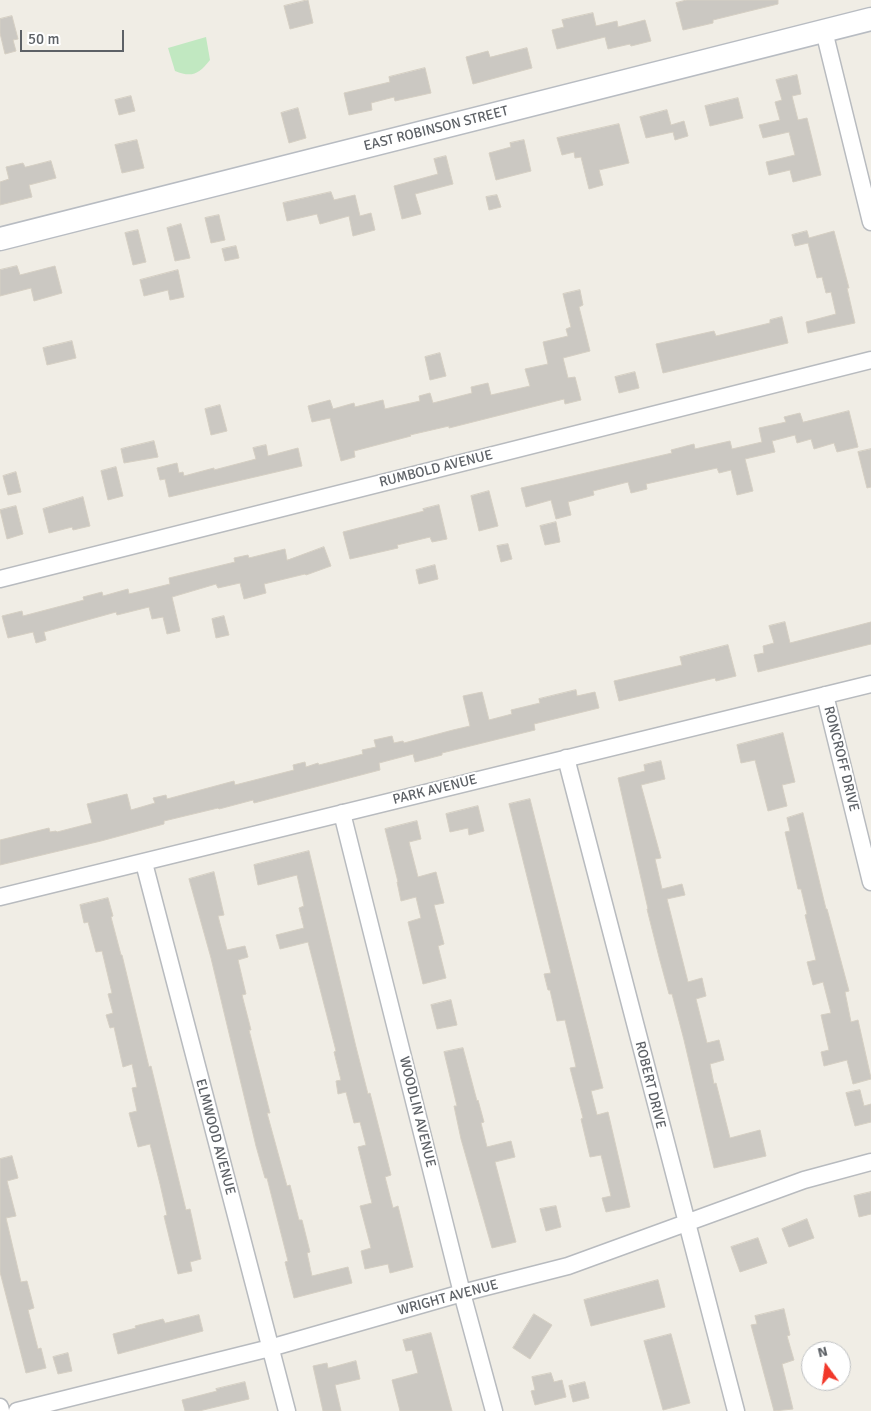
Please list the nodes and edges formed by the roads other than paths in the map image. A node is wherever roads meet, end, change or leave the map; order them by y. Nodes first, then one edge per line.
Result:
1 (871, 19) edge
2 (824, 31) junction
3 (871, 222) edge
4 (0, 239) edge
5 (871, 360) edge
6 (0, 578) edge
7 (871, 684) edge
8 (825, 695) junction
9 (566, 758) junction
10 (342, 813) junction
11 (144, 863) junction
12 (871, 882) edge
13 (0, 897) edge
14 (871, 1162) edge
15 (686, 1223) junction
16 (462, 1293) junction
17 (270, 1348) junction
18 (80, 1403) edge
19 (17, 1411) edge
20 (287, 1411) edge
21 (494, 1411) edge
22 (736, 1411) edge

1 - 2 street, EAST ROBINSON STREET
2 - 3 street
2 - 4 street, EAST ROBINSON STREET
5 - 6 street, RUMBOLD AVENUE
7 - 8 street, PARK AVENUE
8 - 9 street, PARK AVENUE
8 - 12 street, RONCROFF DRIVE
9 - 10 street, PARK AVENUE
9 - 15 street, ROBERT DRIVE
10 - 11 street, PARK AVENUE
10 - 16 street, WOODLIN AVENUE
11 - 13 street, PARK AVENUE
11 - 17 street, ELMWOOD AVENUE
14 - 15 street, WRIGHT AVENUE
15 - 16 street, WRIGHT AVENUE
15 - 22 street, ROBERT DRIVE
16 - 17 street, WRIGHT AVENUE
16 - 21 street, WOODLIN AVENUE
17 - 18 street, WRIGHT AVENUE
17 - 20 street, ELMWOOD AVENUE
18 - 19 street, WRIGHT AVENUE

